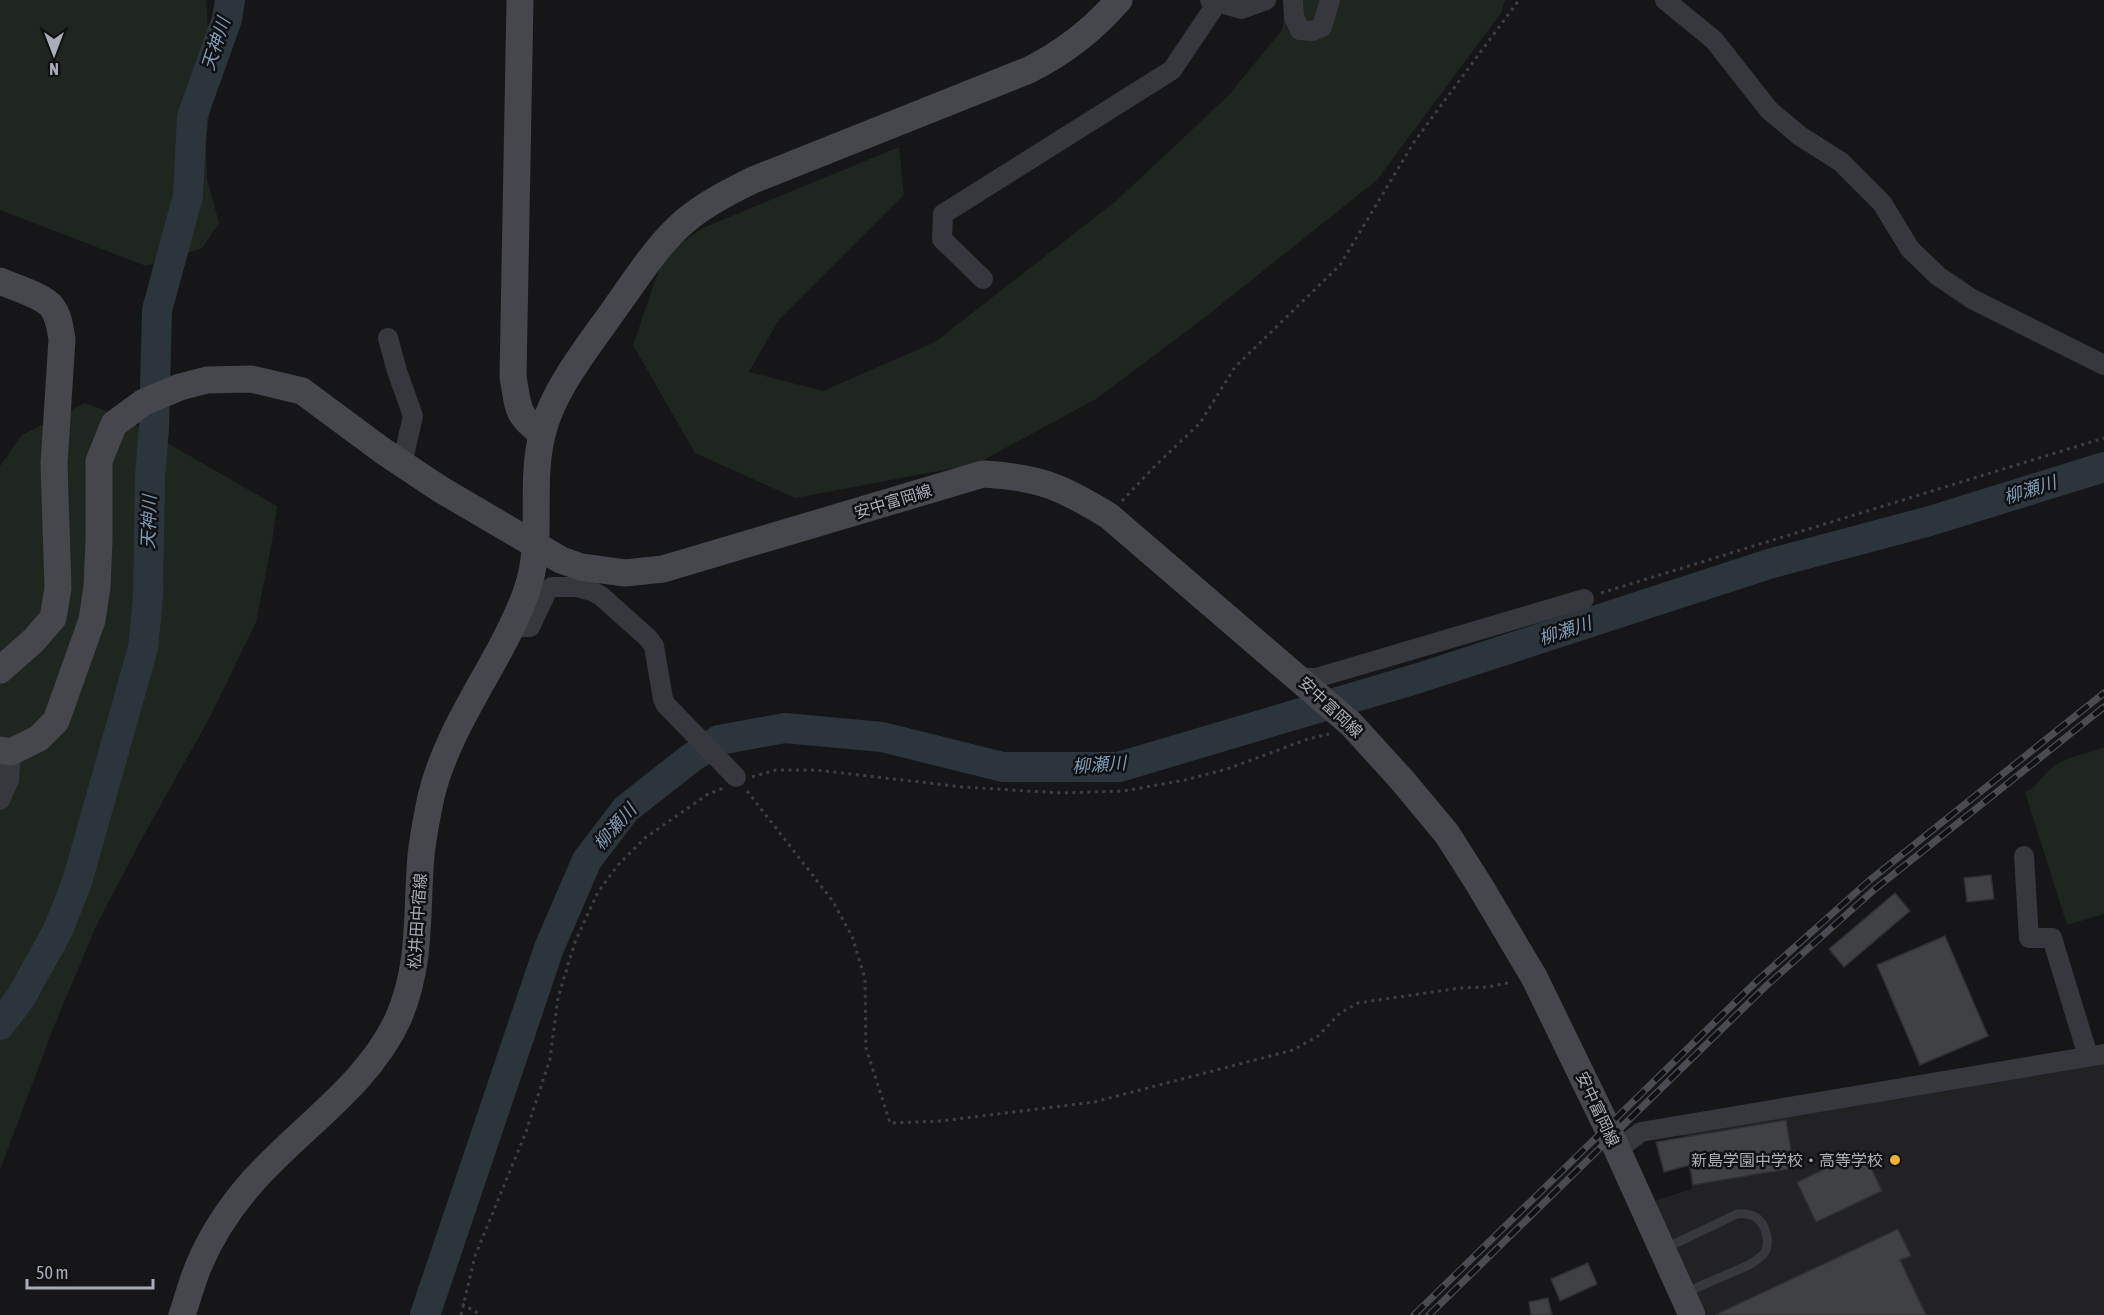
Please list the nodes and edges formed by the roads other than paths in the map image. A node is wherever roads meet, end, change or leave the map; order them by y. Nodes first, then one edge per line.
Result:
1 (520, 0) edge
2 (1119, 0) edge
3 (1266, 0) edge
4 (1293, 0) edge
5 (1329, 0) edge
6 (1665, 0) edge
7 (1214, 2) edge
8 (983, 279) dead end
9 (0, 281) edge
10 (388, 338) dead end
11 (2104, 365) edge
12 (542, 434) junction
13 (402, 464) junction
14 (536, 544) junction
15 (1584, 599) road end
16 (510, 627) junction
17 (0, 670) edge
18 (1302, 680) junction
19 (5, 751) edge
20 (738, 779) road end
21 (0, 800) edge
22 (2024, 856) dead end
23 (2096, 1055) edge
24 (1617, 1150) junction
25 (1662, 1250) junction
26 (1687, 1304) edge
27 (182, 1315) edge

1 - 12 main road
2 - 12 main road
3 - 7 street
4 - 5 street
6 - 11 street
7 - 8 street
9 - 17 main road
10 - 13 street
12 - 14 main road
13 - 14 main road, 安中富岡線
13 - 19 main road, 安中富岡線
14 - 16 main road, 松井田中宿線
14 - 18 main road, 安中富岡線
15 - 18 street
16 - 20 street
16 - 27 main road, 松井田中宿線
18 - 24 main road, 安中富岡線
19 - 21 street
22 - 23 street
23 - 24 street
24 - 25 main road, 安中富岡線
25 - 26 main road, 安中富岡線
25 - 26 lane

